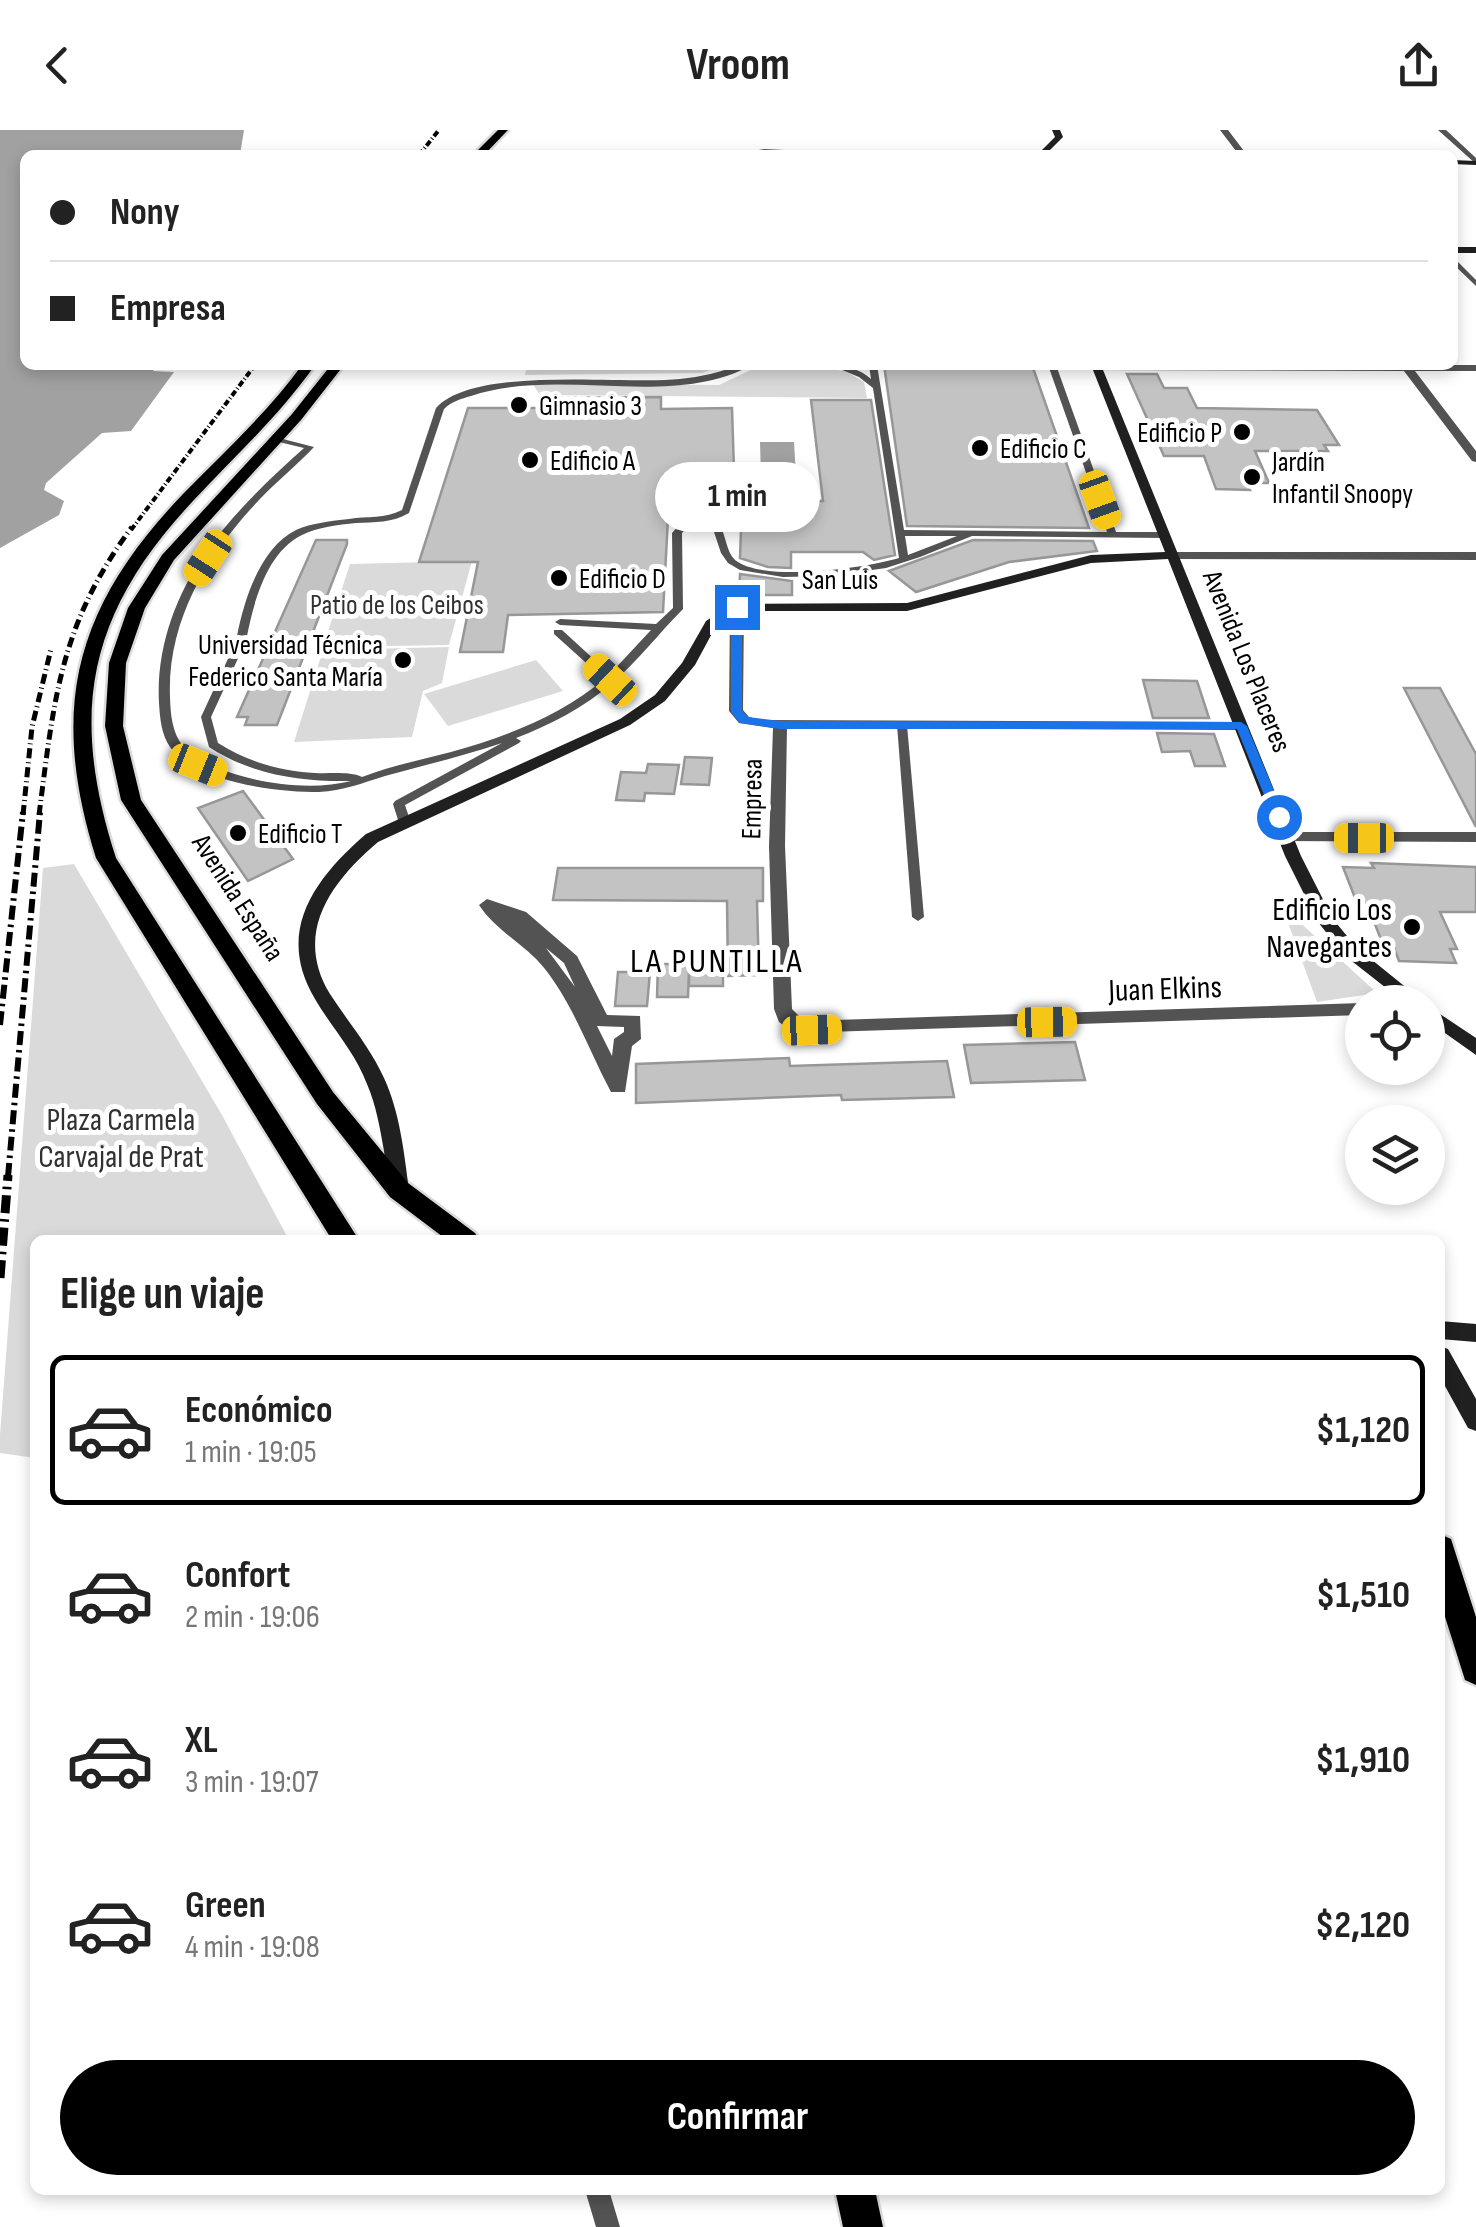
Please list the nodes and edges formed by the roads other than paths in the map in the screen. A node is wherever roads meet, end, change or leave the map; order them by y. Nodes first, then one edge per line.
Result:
1 (503, 130) edge
2 (1056, 130) edge
3 (1224, 130) edge
4 (1442, 130) edge
5 (483, 150) edge
6 (1047, 150) edge
7 (1239, 150) edge
8 (1476, 162) edge
9 (1458, 262) edge
10 (1476, 284) edge
11 (304, 370) edge
12 (334, 370) edge
13 (732, 370) edge
14 (851, 370) edge
15 (873, 370) edge
16 (1054, 370) edge
17 (1098, 370) edge
18 (1409, 370) edge
19 (874, 386) junction
20 (278, 439) junction
21 (1476, 459) edge
22 (901, 533) junction
23 (1112, 534) junction
24 (1163, 535) junction
25 (968, 536) junction
26 (1172, 555) junction
27 (1476, 556) edge
28 (904, 560) junction
29 (737, 607) junction
30 (656, 627) junction
31 (242, 636) dead end
32 (236, 652) dead end
33 (610, 680) junction
34 (538, 725) junction
35 (780, 725) junction
36 (902, 725) junction
37 (1241, 726) junction
38 (375, 776) junction
39 (405, 823) junction
40 (1286, 837) junction
41 (1476, 837) edge
42 (487, 905) joint
43 (918, 917) dead end
44 (1389, 985) edge
45 (1345, 1010) edge
46 (791, 1024) joint
47 (1445, 1025) edge
48 (1476, 1048) edge
49 (398, 1190) junction
50 (343, 1235) edge
51 (459, 1235) edge
52 (1445, 1330) edge
53 (1476, 1333) edge
54 (1445, 1365) edge
55 (1476, 1421) edge
56 (1445, 1566) edge
57 (1476, 1669) edge
58 (599, 2195) edge
59 (856, 2195) edge
60 (608, 2227) edge
61 (863, 2227) edge

1 - 5 main road
2 - 6 main road
3 - 7 street
4 - 8 street
9 - 10 lane
11 - 50 main road
12 - 20 main road, Avenida España
13 - 31 lane
14 - 19 lane
15 - 19 lane
16 - 23 lane
17 - 24 main road, Avenida Los Placeres
18 - 21 street
19 - 22 lane
20 - 38 lane
20 - 49 main road, Avenida España
22 - 25 lane
22 - 28 lane
23 - 24 lane
23 - 25 lane
24 - 26 main road, Avenida Los Placeres
25 - 28 lane
26 - 27 street, San Luis
26 - 29 main road, San Luis
26 - 37 main road, Avenida Los Placeres
28 - 30 lane
29 - 35 street, Empresa
29 - 39 main road
30 - 33 lane
30 - 33 lane
32 - 38 lane
33 - 34 lane
34 - 38 lane
34 - 39 lane
35 - 36 street
35 - 46 street, Empresa
36 - 37 street
36 - 43 lane
37 - 40 main road, Avenida Los Placeres
39 - 49 main road
40 - 41 street
40 - 44 main road, Avenida Los Placeres
42 - 42 street
45 - 46 street, Juan Elkins
47 - 48 main road
49 - 51 main road, Avenida España
52 - 53 main road
54 - 55 main road
56 - 57 main road
58 - 60 lane
59 - 61 main road

